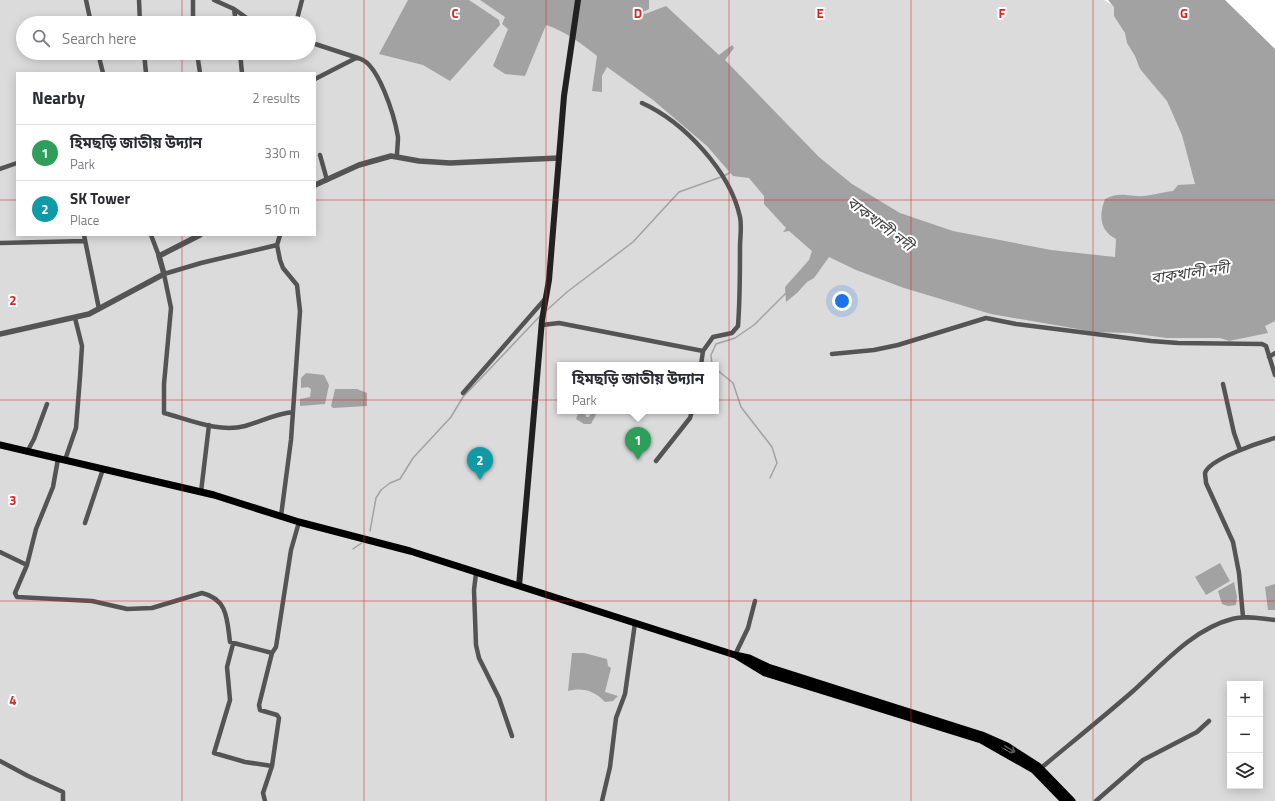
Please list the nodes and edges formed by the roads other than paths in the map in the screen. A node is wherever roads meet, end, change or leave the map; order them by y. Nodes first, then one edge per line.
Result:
1 (86, 0) edge
2 (139, 0) edge
3 (193, 0) edge
4 (214, 0) edge
5 (302, 0) edge
6 (578, 0) edge
7 (234, 9) junction
8 (89, 16) edge
9 (140, 16) edge
10 (194, 16) edge
11 (235, 16) edge
12 (244, 16) edge
13 (298, 16) edge
14 (316, 44) edge
15 (359, 58) junction
16 (100, 60) edge
17 (145, 60) edge
18 (198, 60) edge
19 (241, 60) edge
20 (103, 72) edge
21 (146, 72) edge
22 (200, 72) edge
23 (242, 72) edge
24 (316, 78) edge
25 (642, 103) dead end
26 (320, 155) dead end
27 (397, 156) junction
28 (559, 158) junction
29 (16, 163) edge
30 (0, 169) edge
31 (327, 180) junction
32 (316, 185) edge
33 (84, 236) edge
34 (151, 236) edge
35 (198, 236) edge
36 (280, 236) edge
37 (85, 240) junction
38 (0, 243) edge
39 (277, 245) junction
40 (159, 256) junction
41 (164, 274) junction
42 (546, 297) junction
43 (99, 309) junction
44 (75, 318) junction
45 (542, 322) junction
46 (0, 334) edge
47 (703, 351) junction
48 (1275, 353) edge
49 (832, 354) dead end
50 (1269, 357) junction
51 (701, 362) edge
52 (1275, 375) edge
53 (1223, 384) dead end
54 (463, 392) dead end
55 (47, 404) dead end
56 (293, 412) junction
57 (691, 414) edge
58 (209, 425) junction
59 (1275, 438) edge
60 (0, 445) edge
61 (1240, 450) junction
62 (27, 452) junction
63 (62, 460) junction
64 (656, 461) dead end
65 (102, 469) junction
66 (201, 492) junction
67 (281, 516) junction
68 (299, 522) junction
69 (85, 523) dead end
70 (0, 552) edge
71 (27, 565) junction
72 (476, 573) junction
73 (519, 586) junction
74 (755, 601) dead end
75 (1243, 617) junction
76 (1275, 620) edge
77 (635, 623) junction
78 (233, 644) junction
79 (272, 653) junction
80 (735, 655) junction
81 (1209, 721) dead end
82 (512, 736) dead end
83 (0, 761) edge
84 (272, 766) junction
85 (1041, 768) junction
86 (63, 801) edge
87 (265, 801) edge
88 (602, 801) edge
89 (1064, 801) edge
90 (1072, 801) edge
91 (1096, 801) edge

1 - 8 street
2 - 9 street
3 - 10 street
4 - 7 street
5 - 13 street
6 - 28 main road
7 - 11 street
7 - 12 street
14 - 15 street
15 - 24 street
15 - 27 street
16 - 20 street
17 - 21 street
18 - 22 street
19 - 23 street
25 - 47 street
26 - 31 street
27 - 28 street
27 - 31 street
28 - 42 main road
29 - 30 street
31 - 32 street
33 - 37 street
34 - 40 street
35 - 40 street
36 - 39 street
37 - 38 street
37 - 43 street
39 - 41 street
39 - 56 street
40 - 41 street
41 - 43 street
41 - 58 street
42 - 45 main road
42 - 54 street
43 - 44 street
44 - 46 street
44 - 63 street
45 - 47 street
45 - 73 main road
47 - 51 street
48 - 50 street
49 - 50 street
50 - 52 street
53 - 61 street
55 - 62 street
56 - 58 street
56 - 67 street
57 - 64 street
58 - 66 street
59 - 61 street
60 - 62 main road
61 - 75 street
62 - 63 main road
63 - 65 main road
63 - 71 street
65 - 66 main road
65 - 69 street
66 - 67 main road
67 - 68 main road
68 - 72 main road
68 - 79 street
70 - 71 street
71 - 78 street
72 - 73 main road
72 - 82 street
73 - 77 main road
74 - 80 street
75 - 76 street
75 - 85 street
77 - 80 main road
77 - 88 street
78 - 79 street
78 - 84 street
79 - 84 street
80 -> 85 main road
80 - 89 main road
81 - 91 street
83 - 86 street
84 - 87 street
85 - 90 main road

